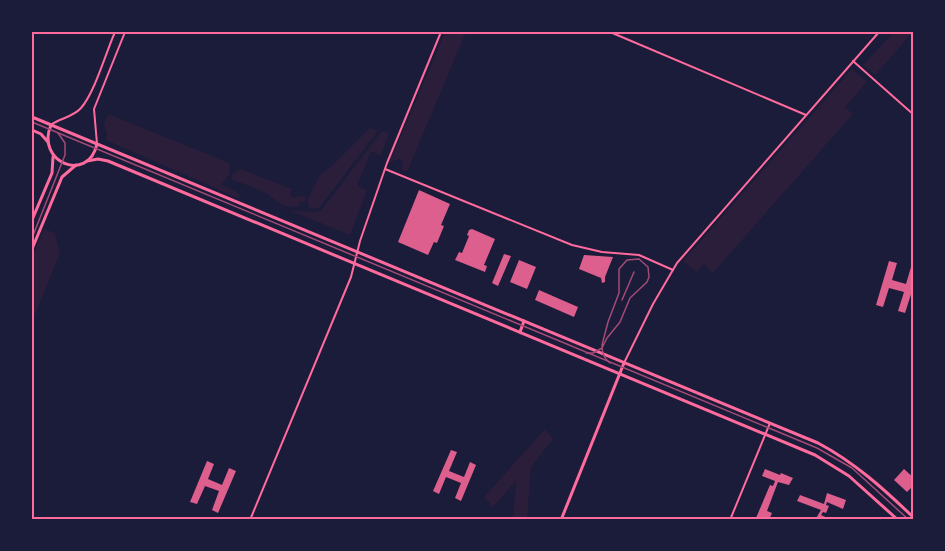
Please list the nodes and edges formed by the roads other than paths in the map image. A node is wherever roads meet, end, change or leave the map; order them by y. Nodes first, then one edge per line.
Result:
1 (115, 32) edge
2 (125, 32) edge
3 (441, 32) edge
4 (610, 32) edge
5 (879, 32) edge
6 (112, 38) junction
7 (121, 41) junction
8 (854, 61) junction
9 (806, 115) junction
10 (914, 115) edge
11 (32, 117) edge
12 (51, 125) junction
13 (32, 130) edge
14 (49, 144) junction
15 (97, 144) junction
16 (53, 155) junction
17 (87, 161) junction
18 (76, 165) junction
19 (385, 169) junction
20 (32, 220) edge
21 (32, 249) edge
22 (358, 252) junction
23 (355, 264) junction
24 (673, 270) junction
25 (524, 321) junction
26 (520, 332) junction
27 (624, 363) junction
28 (620, 374) junction
29 (770, 423) junction
30 (765, 434) junction
31 (914, 518) edge
32 (250, 519) edge
33 (561, 519) edge
34 (730, 519) edge
35 (898, 519) edge

1 - 6 street
2 - 7 street
3 - 19 street
4 - 9 street
5 - 8 street
6 - 7 street
6 - 12 street
7 - 15 street
8 - 9 street
8 - 10 street
9 - 24 street
11 - 12 main road
12 - 14 main road
12 - 15 main road
13 - 14 main road
14 - 16 main road
15 - 17 main road
15 - 22 main road
16 - 18 main road
16 - 20 main road
17 - 18 main road
17 - 23 main road
18 - 21 main road
19 - 22 street
19 - 24 street
22 - 23 street
22 - 25 main road
23 - 26 main road
23 - 32 street
24 - 27 street
25 - 26 main road
25 - 27 main road
26 - 28 main road
27 - 28 main road
27 - 29 main road
28 - 30 main road
28 - 33 main road
29 - 30 street
29 - 31 main road
30 - 34 street
30 - 35 main road

